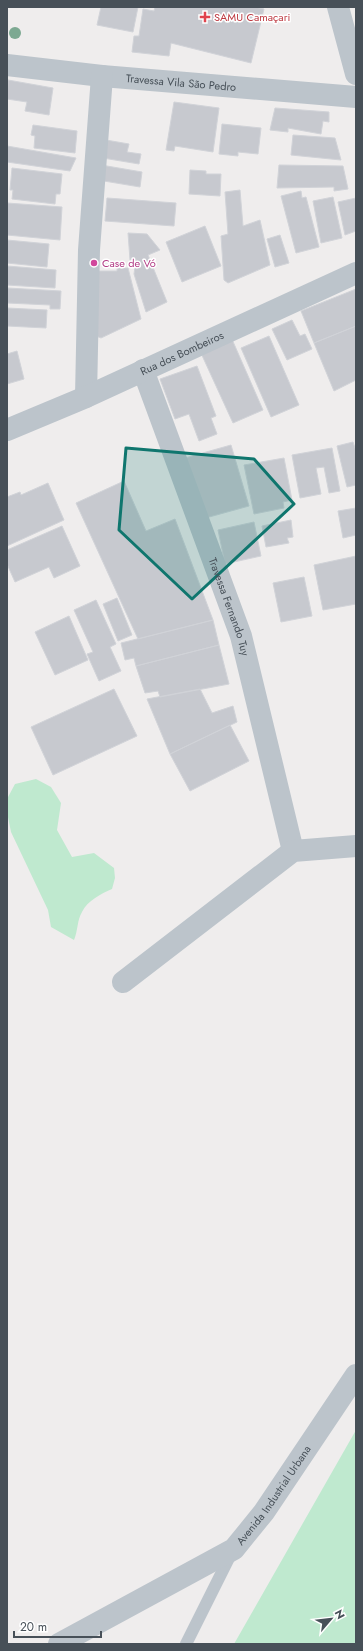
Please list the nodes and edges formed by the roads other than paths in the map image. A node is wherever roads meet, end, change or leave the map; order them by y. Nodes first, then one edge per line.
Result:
1 (338, 7) edge
2 (7, 65) edge
3 (356, 74) edge
4 (102, 76) junction
5 (356, 97) edge
6 (356, 273) edge
7 (143, 370) junction
8 (86, 397) junction
9 (7, 430) edge
10 (356, 846) edge
11 (293, 851) junction
12 (123, 982) dead end
13 (356, 1375) edge
14 (234, 1548) junction
15 (59, 1644) edge
16 (186, 1644) edge

1 - 3 street
2 - 4 street, Travessa Vila São Pedro
4 - 5 street, Travessa Vila São Pedro
4 - 8 street
6 - 7 street, Rua dos Bombeiros
7 - 8 street, Rua dos Bombeiros
7 - 11 street, Travessa Fernando Tuy
8 - 9 street, Rua dos Bombeiros
10 - 11 street
11 - 12 street
13 - 14 street, Avenida Industrial Urbana
14 - 15 street, Avenida Industrial Urbana
14 - 16 lane

